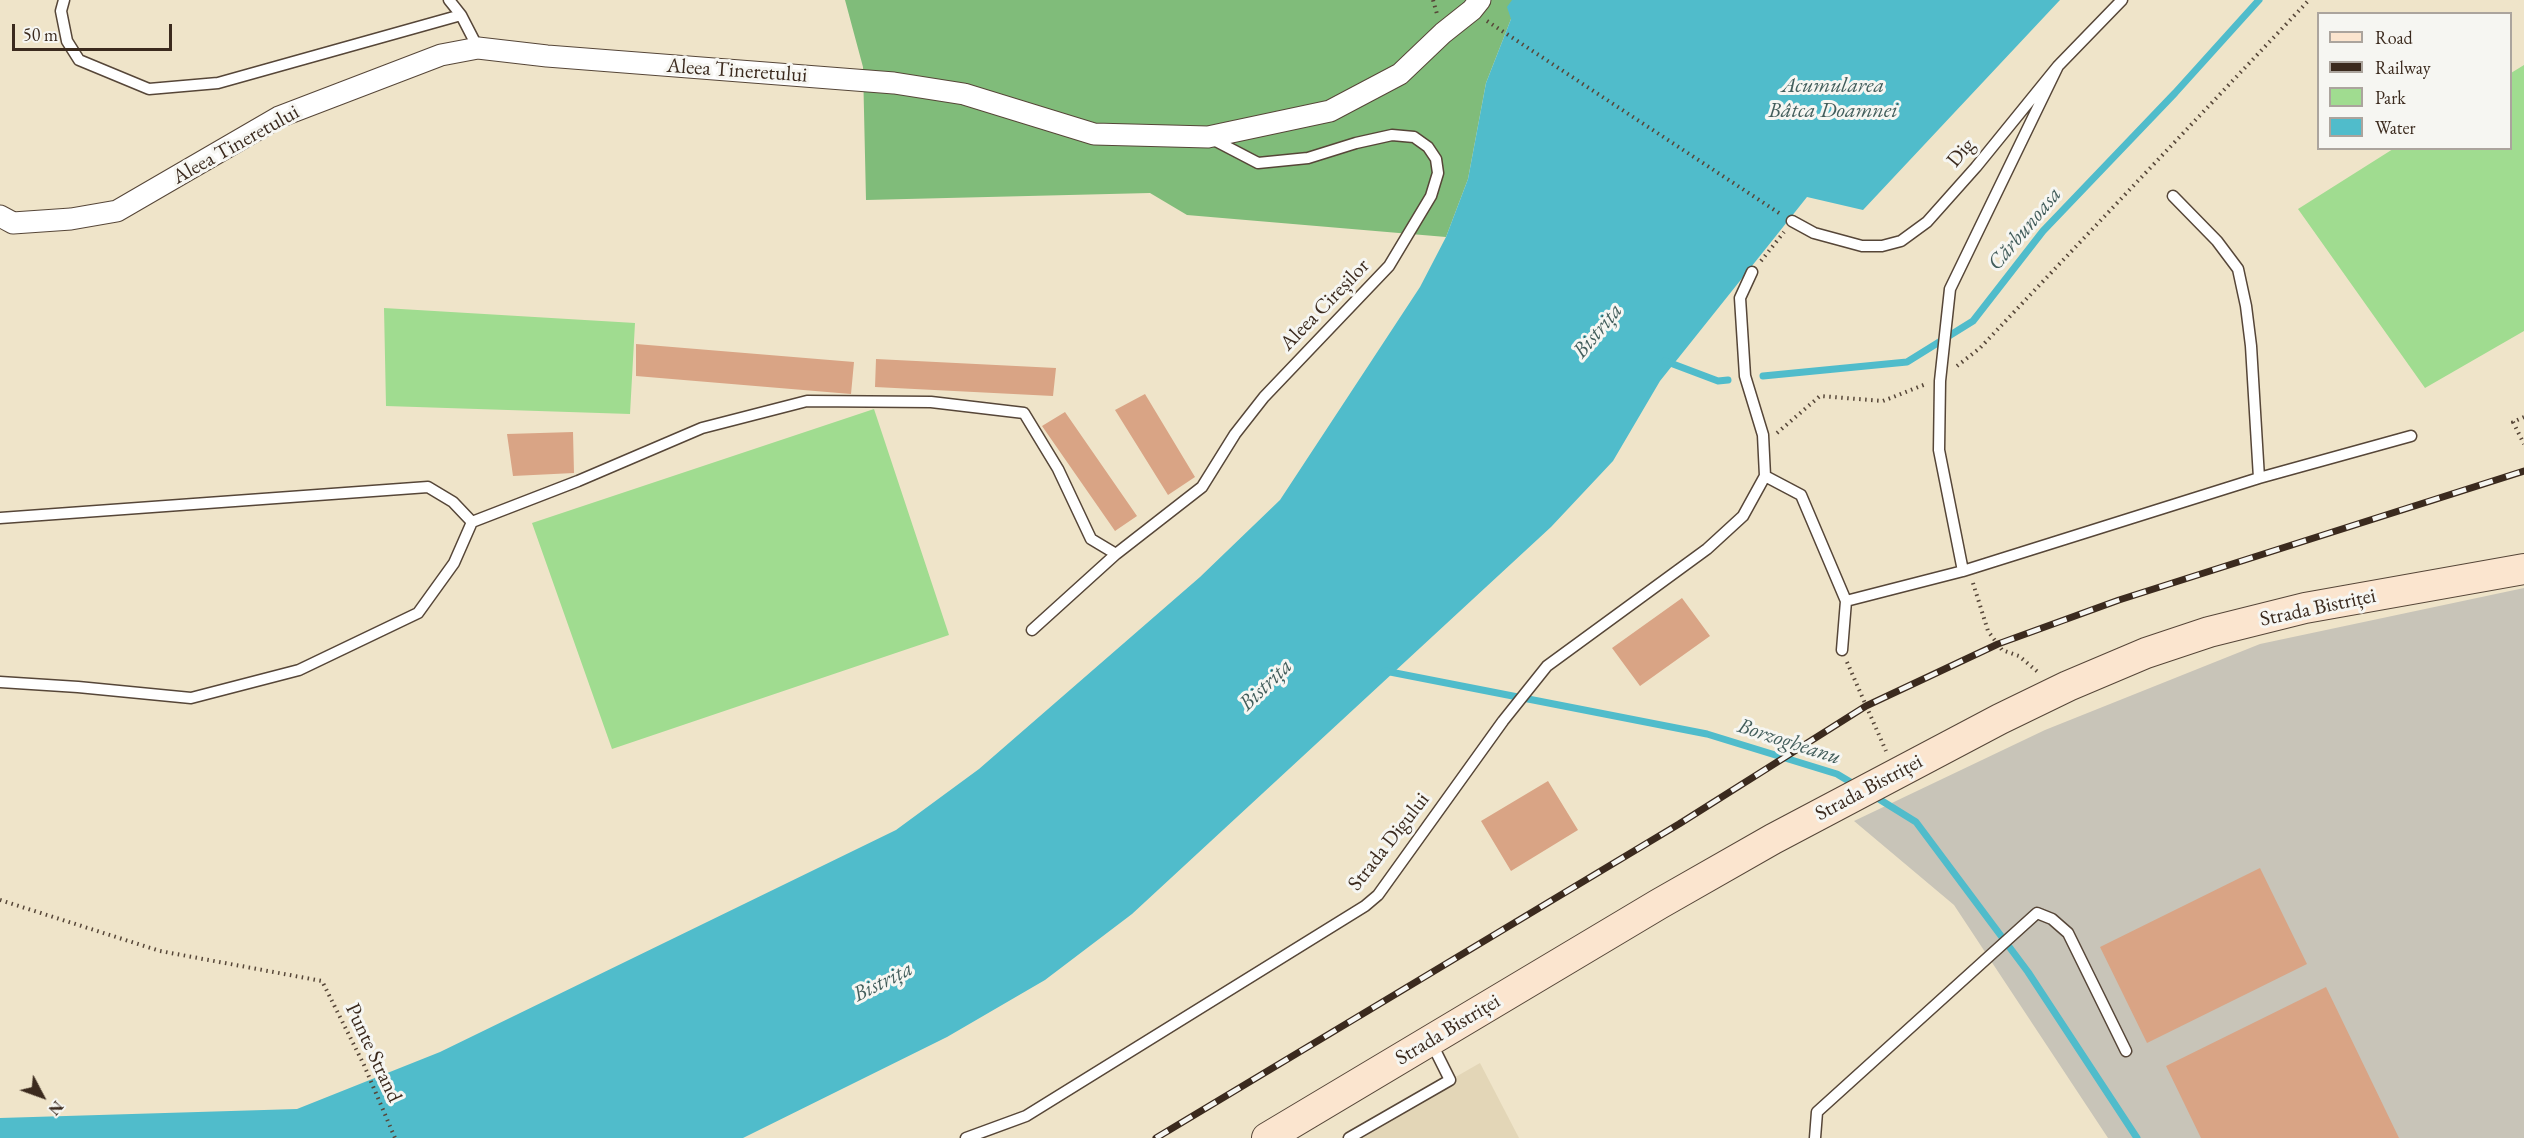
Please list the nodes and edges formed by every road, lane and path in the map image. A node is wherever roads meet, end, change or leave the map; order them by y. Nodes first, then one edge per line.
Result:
1 (64, 0) edge
2 (449, 0) edge
3 (2122, 0) edge
4 (2309, 0) edge
5 (1476, 5) edge
6 (461, 15) junction
7 (478, 48) junction
8 (2058, 66) junction
9 (1208, 137) junction
10 (2173, 196) dead end
11 (0, 216) edge
12 (1792, 221) junction
13 (1752, 273) joint
14 (1940, 381) junction
15 (2524, 417) edge
16 (2412, 436) dead end
17 (1763, 440) junction
18 (2524, 444) edge
19 (1765, 476) junction
20 (2259, 478) junction
21 (0, 518) edge
22 (472, 522) junction
23 (1116, 554) junction
24 (2524, 569) edge
25 (1964, 571) junction
26 (1846, 601) junction
27 (1032, 630) dead end
28 (1842, 650) joint
29 (0, 682) edge
30 (2058, 691) junction
31 (1896, 774) junction
32 (0, 900) edge
33 (1430, 1040) junction
34 (2126, 1051) dead end
35 (394, 1138) edge
36 (966, 1138) edge
37 (1267, 1138) edge
38 (1349, 1138) edge
39 (1815, 1138) edge

1 - 6 lane
2 - 6 lane
3 - 8 lane, Dig
4 - 14 path
5 - 9 street, Aleea Tineretului
5 - 12 path
6 - 7 lane
7 - 9 street, Aleea Tineretului
7 - 11 street, Aleea Tineretului
8 - 12 lane, Dig
8 - 14 lane
9 - 23 lane, Aleea Cireșilor
10 - 20 lane
12 - 13 path
13 - 17 lane
14 - 17 path
14 - 25 lane
15 - 18 path
16 - 20 lane
17 - 19 lane
19 - 26 lane
19 - 36 lane, Strada Digului
20 - 25 lane
21 - 22 lane
22 - 23 lane
22 - 29 lane
23 - 27 lane, Aleea Cireșilor
24 - 30 main road, Strada Bistriței
25 - 26 lane
25 - 30 path
26 - 28 lane
28 - 31 path
30 - 31 main road, Strada Bistriței
31 - 33 main road, Strada Bistriței
32 - 35 path, Punte Strand
33 - 37 main road, Strada Bistriței
33 - 38 lane
34 - 39 lane

